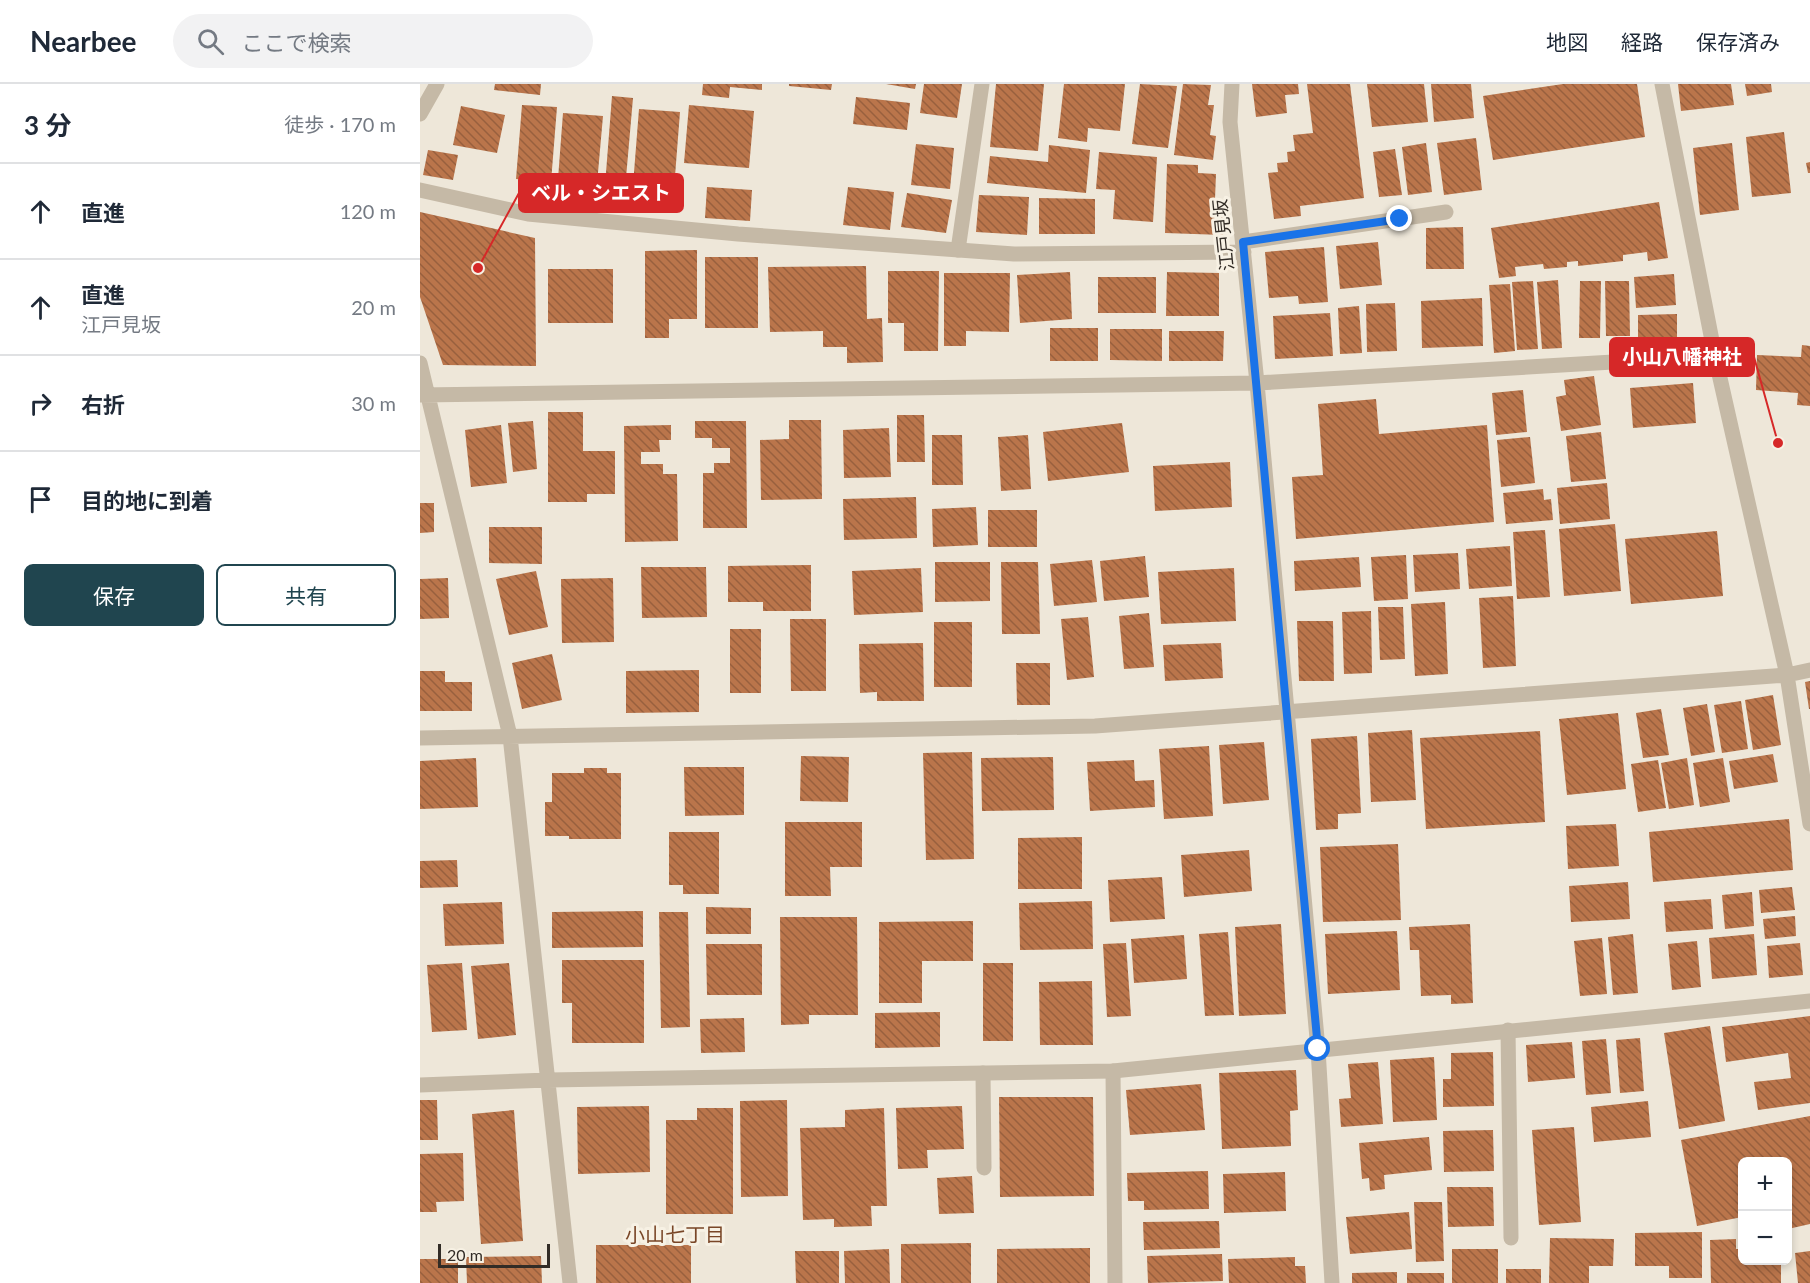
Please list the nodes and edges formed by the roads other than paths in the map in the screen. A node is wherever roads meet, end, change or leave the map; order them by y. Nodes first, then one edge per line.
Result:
1 (437, 84) edge
2 (982, 84) edge
3 (1232, 84) edge
4 (1662, 84) edge
5 (420, 114) edge
6 (420, 190) edge
7 (1446, 212) dead end
8 (1244, 247) junction
9 (958, 250) junction
10 (1715, 356) junction
11 (420, 363) edge
12 (1257, 383) junction
13 (423, 395) edge
14 (1810, 670) edge
15 (1787, 675) junction
16 (1287, 712) junction
17 (510, 736) junction
18 (420, 738) edge
19 (1810, 824) edge
20 (1810, 1001) edge
21 (1508, 1030) junction
22 (1318, 1049) junction
23 (1113, 1071) junction
24 (983, 1073) junction
25 (548, 1080) junction
26 (420, 1084) edge
27 (984, 1168) dead end
28 (1510, 1238) dead end
29 (570, 1283) edge
30 (1115, 1283) edge
31 (1332, 1283) edge

1 - 5 street
2 - 9 street
3 - 8 street, 江戸見坂
4 - 10 street
6 - 9 street
7 - 8 street
8 - 9 street
8 - 12 street, 江戸見坂
10 - 12 street
10 - 15 street
11 - 13 street
12 - 13 street
12 - 16 street, 江戸見坂
13 - 17 street
14 - 15 street
15 - 16 street
15 - 19 street
16 - 17 street
16 - 22 street, 江戸見坂
17 - 18 street
17 - 25 street
20 - 21 street
21 - 22 street
21 - 28 street
22 - 23 street
22 - 31 street, 江戸見坂
23 - 24 street
23 - 30 street
24 - 25 street
24 - 27 street
25 - 26 street
25 - 29 street

